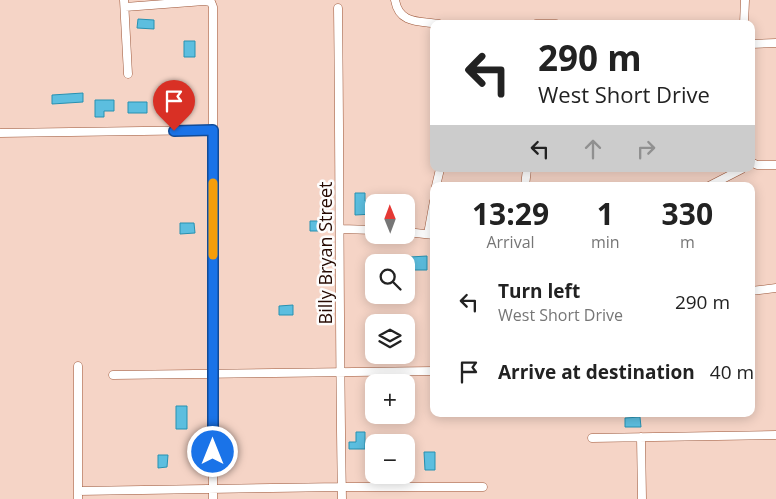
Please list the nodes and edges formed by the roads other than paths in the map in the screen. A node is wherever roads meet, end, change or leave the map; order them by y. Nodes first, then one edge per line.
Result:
1 (394, 0) edge
2 (745, 0) edge
3 (124, 3) edge
4 (338, 8) dead end
5 (744, 20) edge
6 (430, 22) edge
7 (776, 43) edge
8 (755, 44) edge
9 (128, 74) dead end
10 (213, 130) junction
11 (0, 133) edge
12 (755, 163) edge
13 (776, 165) edge
14 (736, 172) edge
15 (717, 182) edge
16 (340, 229) junction
17 (365, 230) edge
18 (415, 233) edge
19 (430, 234) edge
20 (776, 288) edge
21 (755, 291) edge
22 (78, 366) dead end
23 (430, 371) edge
24 (339, 372) junction
25 (213, 374) junction
26 (113, 375) dead end
27 (776, 435) edge
28 (641, 437) junction
29 (592, 438) dead end
30 (342, 487) junction
31 (483, 487) dead end
32 (213, 490) junction
33 (78, 495) edge
34 (213, 499) edge
35 (342, 499) edge
36 (642, 499) edge

1 - 6 street
2 - 5 street
3 - 9 street
3 - 10 street
4 - 16 street, Billy Bryan Street
7 - 8 street
10 - 11 street
10 - 25 street
12 - 13 street
14 - 15 street
16 - 17 street
16 - 24 street, Billy Bryan Street
18 - 19 street
20 - 21 street
22 - 33 street
23 - 24 street
24 - 25 street
24 - 30 street, Billy Bryan Street
25 - 26 street
25 - 32 street
27 - 28 street
28 - 29 street
28 - 36 street
30 - 31 street
30 - 32 street
30 - 35 street, Billy Bryan Street
32 - 33 street
32 - 34 street

